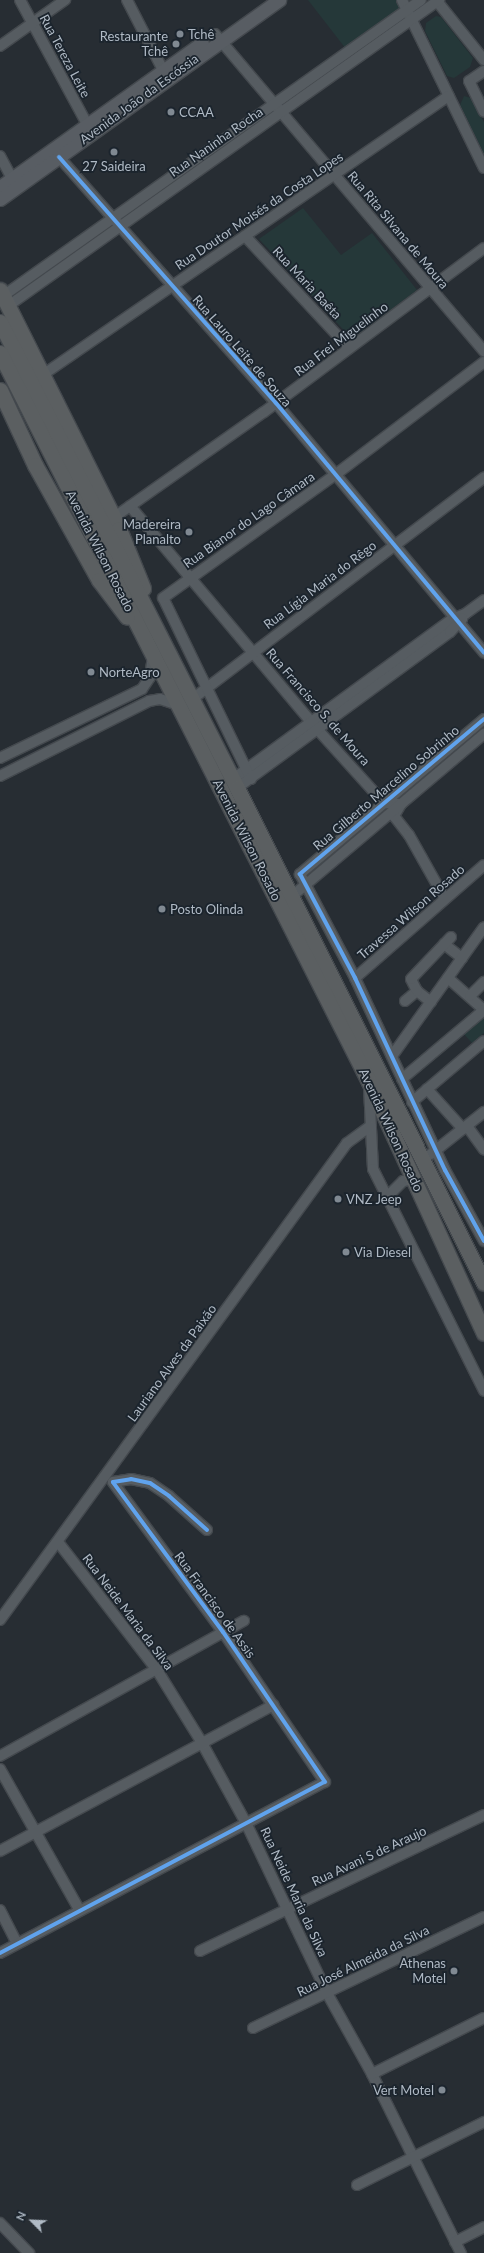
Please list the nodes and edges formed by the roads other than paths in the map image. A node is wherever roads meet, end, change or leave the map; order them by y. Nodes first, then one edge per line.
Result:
1 (20, 0) edge
2 (65, 0) edge
3 (127, 0) edge
4 (264, 0) edge
5 (279, 0) edge
6 (402, 0) edge
7 (421, 0) edge
8 (437, 0) edge
9 (409, 15) junction
10 (33, 23) junction
11 (218, 37) junction
12 (0, 46) edge
13 (484, 60) edge
14 (162, 70) junction
15 (484, 71) edge
16 (449, 96) junction
17 (278, 108) junction
18 (484, 112) edge
19 (87, 124) junction
20 (0, 156) edge
21 (59, 157) junction
22 (484, 168) edge
23 (334, 174) junction
24 (12, 179) junction
25 (0, 187) edge
26 (0, 199) edge
27 (116, 222) junction
28 (245, 236) junction
29 (484, 248) edge
30 (172, 286) junction
31 (430, 288) junction
32 (4, 297) edge
33 (0, 322) edge
34 (350, 348) junction
35 (484, 351) edge
36 (0, 353) edge
37 (484, 362) edge
38 (44, 374) junction
39 (0, 390) edge
40 (276, 403) junction
41 (336, 475) junction
42 (484, 478) edge
43 (130, 506) junction
44 (113, 518) junction
45 (394, 545) junction
46 (190, 577) junction
47 (129, 592) junction
48 (484, 600) edge
49 (457, 621) junction
50 (150, 633) junction
51 (254, 652) junction
52 (484, 653) edge
53 (153, 654) junction
54 (206, 688) junction
55 (185, 702) junction
56 (484, 719) edge
57 (315, 726) junction
58 (473, 728) junction
59 (482, 736) edge
60 (20, 748) junction
61 (0, 758) edge
62 (249, 774) junction
63 (0, 775) edge
64 (235, 784) junction
65 (384, 803) junction
66 (401, 804) junction
67 (484, 865) edge
68 (306, 884) junction
69 (291, 897) junction
70 (445, 899) junction
71 (484, 927) edge
72 (451, 937) dead end
73 (444, 944) junction
74 (462, 958) junction
75 (355, 978) junction
76 (448, 978) junction
77 (484, 982) edge
78 (417, 991) junction
79 (470, 996) junction
80 (405, 1001) dead end
81 (431, 1002) junction
82 (484, 1010) edge
83 (484, 1041) edge
84 (392, 1056) junction
85 (402, 1079) junction
86 (369, 1082) junction
87 (427, 1089) junction
88 (412, 1102) junction
89 (484, 1112) edge
90 (370, 1126) junction
91 (465, 1127) junction
92 (484, 1149) edge
93 (435, 1151) junction
94 (424, 1160) junction
95 (416, 1184) junction
96 (389, 1201) junction
97 (484, 1241) edge
98 (484, 1282) edge
99 (484, 1333) edge
100 (484, 1391) edge
101 (207, 1530) dead end
102 (58, 1542) junction
103 (0, 1620) edge
104 (244, 1621) dead end
105 (223, 1632) junction
106 (157, 1670) junction
107 (273, 1705) junction
108 (202, 1743) junction
109 (0, 1756) edge
110 (0, 1769) edge
111 (484, 1816) edge
112 (246, 1823) junction
113 (36, 1832) junction
114 (0, 1851) edge
115 (287, 1909) junction
116 (0, 1910) edge
117 (79, 1910) junction
118 (484, 1917) edge
119 (17, 1943) junction
120 (200, 1951) dead end
121 (0, 1953) edge
122 (326, 1993) junction
123 (484, 2018) edge
124 (252, 2028) dead end
125 (372, 2074) junction
126 (484, 2122) edge
127 (414, 2158) junction
128 (357, 2185) dead end
129 (0, 2223) edge
130 (484, 2227) edge
131 (456, 2242) junction
132 (29, 2253) edge
133 (461, 2253) edge

1 - 10 street, Rua Tereza Leite
2 - 10 street
3 - 14 street
4 - 11 main road, Avenida João da Escóssia
5 - 11 main road, Avenida João da Escóssia
6 - 9 street
7 - 9 street, Rua Naninha Rocha
8 - 9 street, Rua Naninha Rocha
8 - 13 street
9 - 16 street
9 - 17 street, Rua Naninha Rocha
10 - 12 street
10 - 19 street, Rua Tereza Leite
11 - 14 main road, Avenida João da Escóssia
11 - 17 street, Rua Rita Silvana de Moura
11 - 21 main road, Avenida João da Escóssia
14 - 19 main road, Avenida João da Escóssia
15 - 18 street
16 - 22 street
16 - 23 street, Rua Doutor Moisés da Costa Lopes
17 - 23 street, Rua Rita Silvana de Moura
17 - 27 street, Rua Naninha Rocha
19 - 24 main road, Avenida João da Escóssia
20 - 24 street
21 - 26 main road, Avenida João da Escóssia
21 - 27 street, Rua Lauro Leite de Souza
23 - 28 street, Rua Doutor Moisés da Costa Lopes
23 - 31 street, Rua Rita Silvana de Moura
24 - 25 main road, Avenida João da Escóssia
27 - 30 street, Rua Lauro Leite de Souza
27 - 32 street, Rua Naninha Rocha
28 - 30 street, Rua Doutor Moisés da Costa Lopes
28 - 34 street, Rua Maria Baêta
29 - 31 street, Rua Frei Miguelinho
30 - 38 street, Rua Doutor Moisés da Costa Lopes
30 - 40 street, Rua Lauro Leite de Souza
31 - 34 street, Rua Frei Miguelinho
31 - 35 street, Rua Rita Silvana de Moura
32 - 38 highway
33 - 47 highway, Avenida Wilson Rosado
34 - 40 street, Rua Frei Miguelinho
36 - 47 highway, Avenida Wilson Rosado
37 - 41 street, Rua Bianor do Lago Câmara
38 - 44 highway
39 - 50 highway
40 - 41 street, Rua Lauro Leite de Souza
40 - 43 street, Rua Frei Miguelinho
41 - 45 street, Rua Lauro Leite de Souza
41 - 46 street, Rua Bianor do Lago Câmara
42 - 45 street, Rua Lígia Maria do Rêgo
43 - 44 street, Rua Frei Miguelinho
43 - 46 street, Rua Francisco S. de Moura
44 - 50 highway
45 - 49 street, Rua Lauro Leite de Souza
45 - 51 street, Rua Lígia Maria do Rêgo
46 - 51 street, Rua Francisco S. de Moura
46 - 54 street, Rua Bianor do Lago Câmara
47 - 50 highway, Avenida Wilson Rosado
48 - 49 street
49 - 52 street, Rua Lauro Leite de Souza
49 - 57 street
50 - 53 highway, Avenida Wilson Rosado
50 - 55 highway, Avenida Wilson Rosado
51 - 54 street, Rua Lígia Maria do Rêgo
51 - 57 street, Rua Francisco S. de Moura
53 - 55 highway, Avenida Wilson Rosado
53 - 60 street
54 - 55 street, Rua Lígia Maria do Rêgo
54 - 62 street
55 - 63 street
55 - 64 highway, Avenida Wilson Rosado
55 - 86 highway, Avenida Wilson Rosado
56 - 58 street, Rua Gilberto Marcelino Sobrinho
57 - 62 street
57 - 65 street, Rua Francisco S. de Moura
58 - 59 street
58 - 65 street, Rua Gilberto Marcelino Sobrinho
59 - 66 street, Rua Gilberto Marcelino Sobrinho
60 - 61 street
60 - 63 street
62 - 64 street
64 - 69 highway, Avenida Wilson Rosado
65 - 66 street
65 - 68 street, Rua Gilberto Marcelino Sobrinho
66 - 68 street, Rua Gilberto Marcelino Sobrinho
66 - 70 street
67 - 70 street, Travessa Wilson Rosado
68 - 69 street, Rua Gilberto Marcelino Sobrinho
68 - 75 street
69 - 94 highway, Avenida Wilson Rosado
70 - 75 street, Travessa Wilson Rosado
71 - 74 street
72 - 73 street
73 - 74 street
73 - 78 street
74 - 76 street
75 - 84 street
76 - 79 street
76 - 81 street
77 - 79 street
78 - 80 street
78 - 81 street
79 - 82 street
81 - 84 street
82 - 85 street
83 - 87 street
84 - 85 street
85 - 88 street
86 - 90 street
86 - 95 highway, Avenida Wilson Rosado
87 - 88 street
87 - 91 street
88 - 93 street
89 - 91 street
90 - 96 street
90 - 102 street, Lauriano Alves da Paixão
91 - 92 street
91 - 93 street
93 - 94 street
93 - 97 street
94 - 98 highway, Avenida Wilson Rosado
95 - 96 street
95 - 99 highway, Avenida Wilson Rosado
96 - 100 street
101 - 105 street, Rua Francisco de Assis
102 - 103 street, Lauriano Alves da Paixão
102 - 106 street, Rua Neide Maria da Silva
104 - 105 street
105 - 106 street
105 - 107 street, Rua Francisco de Assis
106 - 108 street, Rua Neide Maria da Silva
106 - 109 street
107 - 108 street
107 - 112 street, Rua Francisco de Assis
108 - 112 street, Rua Neide Maria da Silva
108 - 113 street
110 - 113 street
111 - 115 street, Rua Avani S de Araujo
112 - 115 street, Rua Neide Maria da Silva
112 - 117 street
113 - 114 street
113 - 117 street
115 - 120 street, Rua Avani S de Araujo
115 - 122 street, Rua Neide Maria da Silva
116 - 119 street
117 - 119 street
118 - 122 street, Rua José Almeida da Silva
119 - 121 street
122 - 124 street, Rua José Almeida da Silva
122 - 125 street, Rua Neide Maria da Silva
123 - 125 street
125 - 127 street, Rua Neide Maria da Silva
126 - 127 street
127 - 128 street
127 - 131 street, Rua Neide Maria da Silva
129 - 132 street
130 - 131 street
131 - 133 street, Rua Neide Maria da Silva

